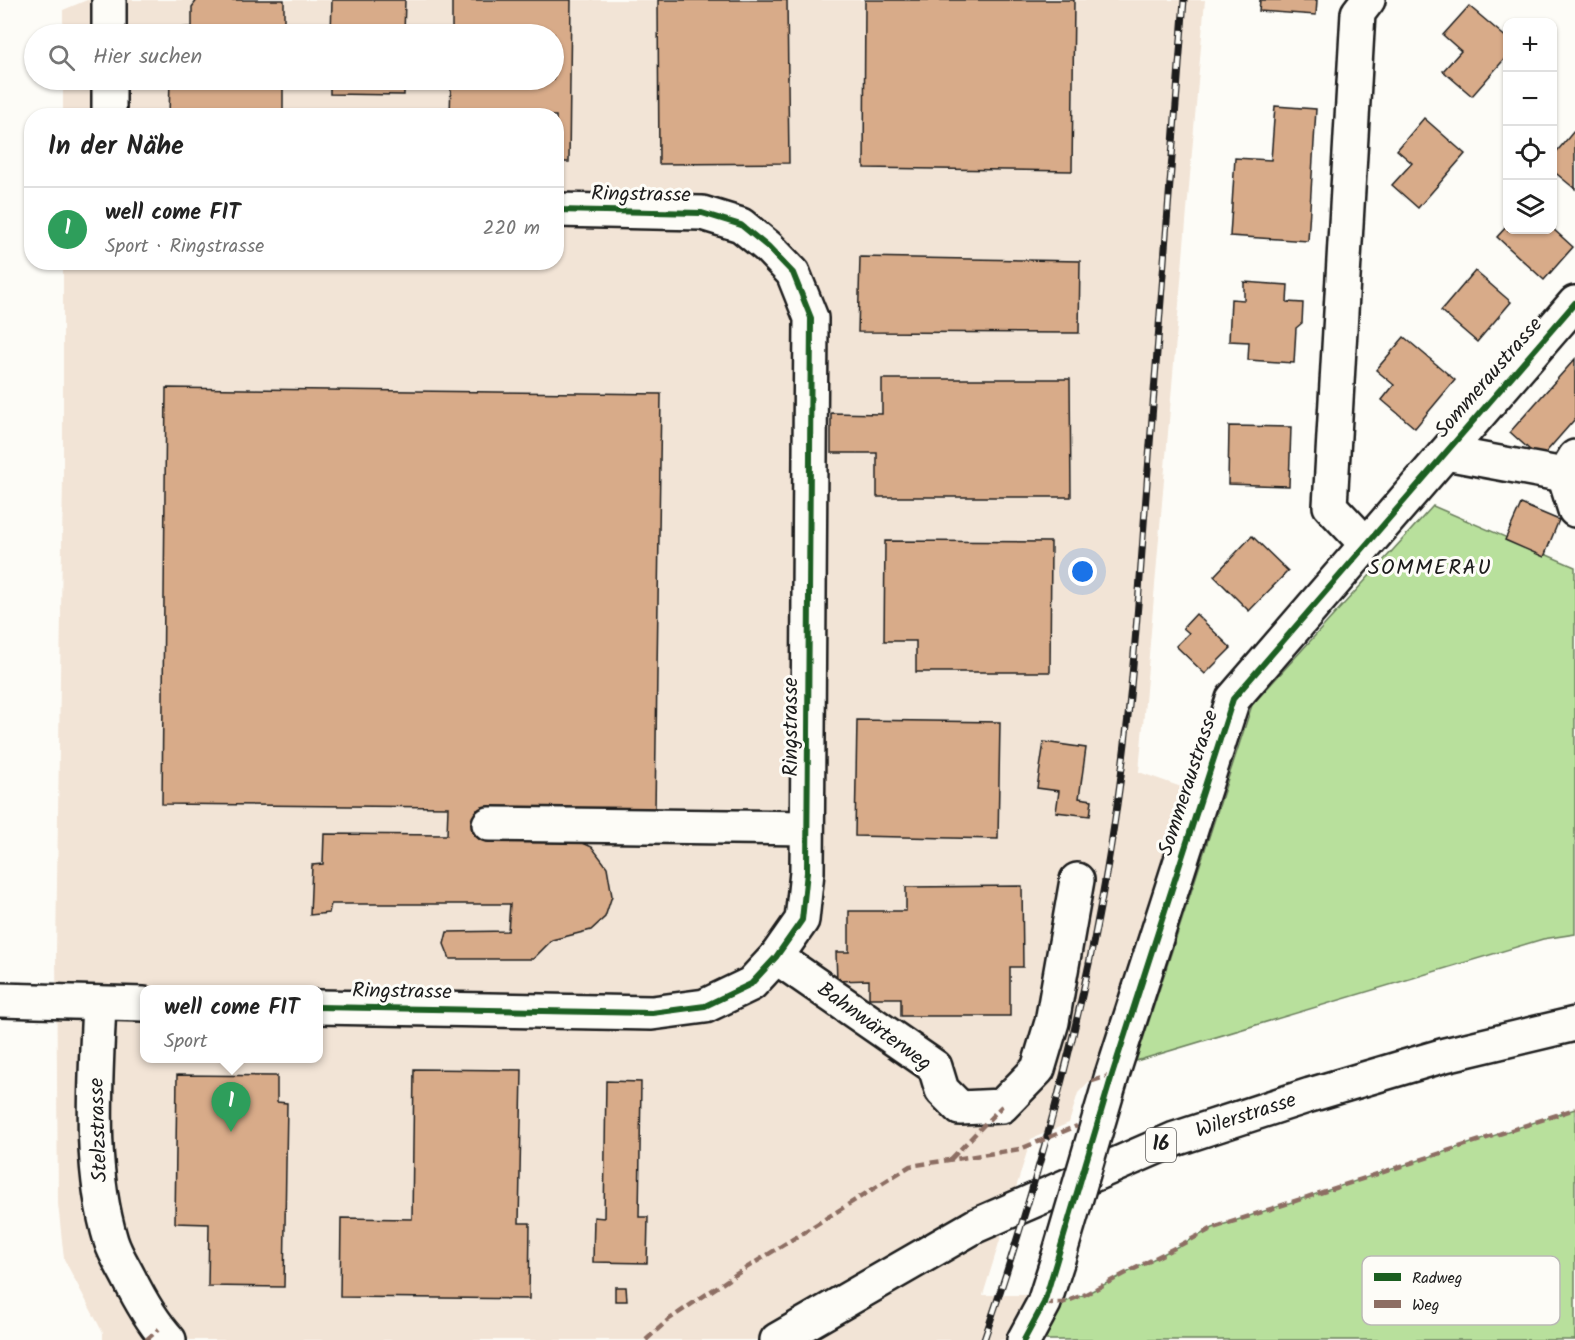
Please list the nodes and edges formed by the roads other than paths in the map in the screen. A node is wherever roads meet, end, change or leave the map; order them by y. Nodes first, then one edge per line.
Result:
1 (109, 0) edge
2 (1368, 0) edge
3 (109, 24) edge
4 (109, 90) edge
5 (109, 108) edge
6 (564, 210) edge
7 (1575, 303) edge
8 (1446, 453) junction
9 (1570, 466) edge
10 (1575, 510) edge
11 (1366, 544) junction
12 (489, 824) dead end
13 (807, 828) junction
14 (1077, 880) dead end
15 (777, 957) junction
16 (0, 1000) edge
17 (99, 1003) junction
18 (140, 1004) edge
19 (323, 1007) edge
20 (1575, 1024) edge
21 (169, 1340) edge
22 (777, 1340) edge
23 (1024, 1340) edge

1 - 3 street
2 - 11 street
4 - 5 street
6 - 13 street, Ringstrasse
7 - 8 street, Sommeraustrasse
8 - 9 street
8 - 11 street, Sommeraustrasse
9 - 10 street
11 - 23 street, Sommeraustrasse, bridge
12 - 13 street
13 - 15 street, Ringstrasse
14 - 15 street, Bahnwärterweg
15 - 19 street, Ringstrasse
16 - 17 street
17 - 18 street
17 - 21 street, Stelzstrasse
20 - 22 street, Wilerstrasse / 16

